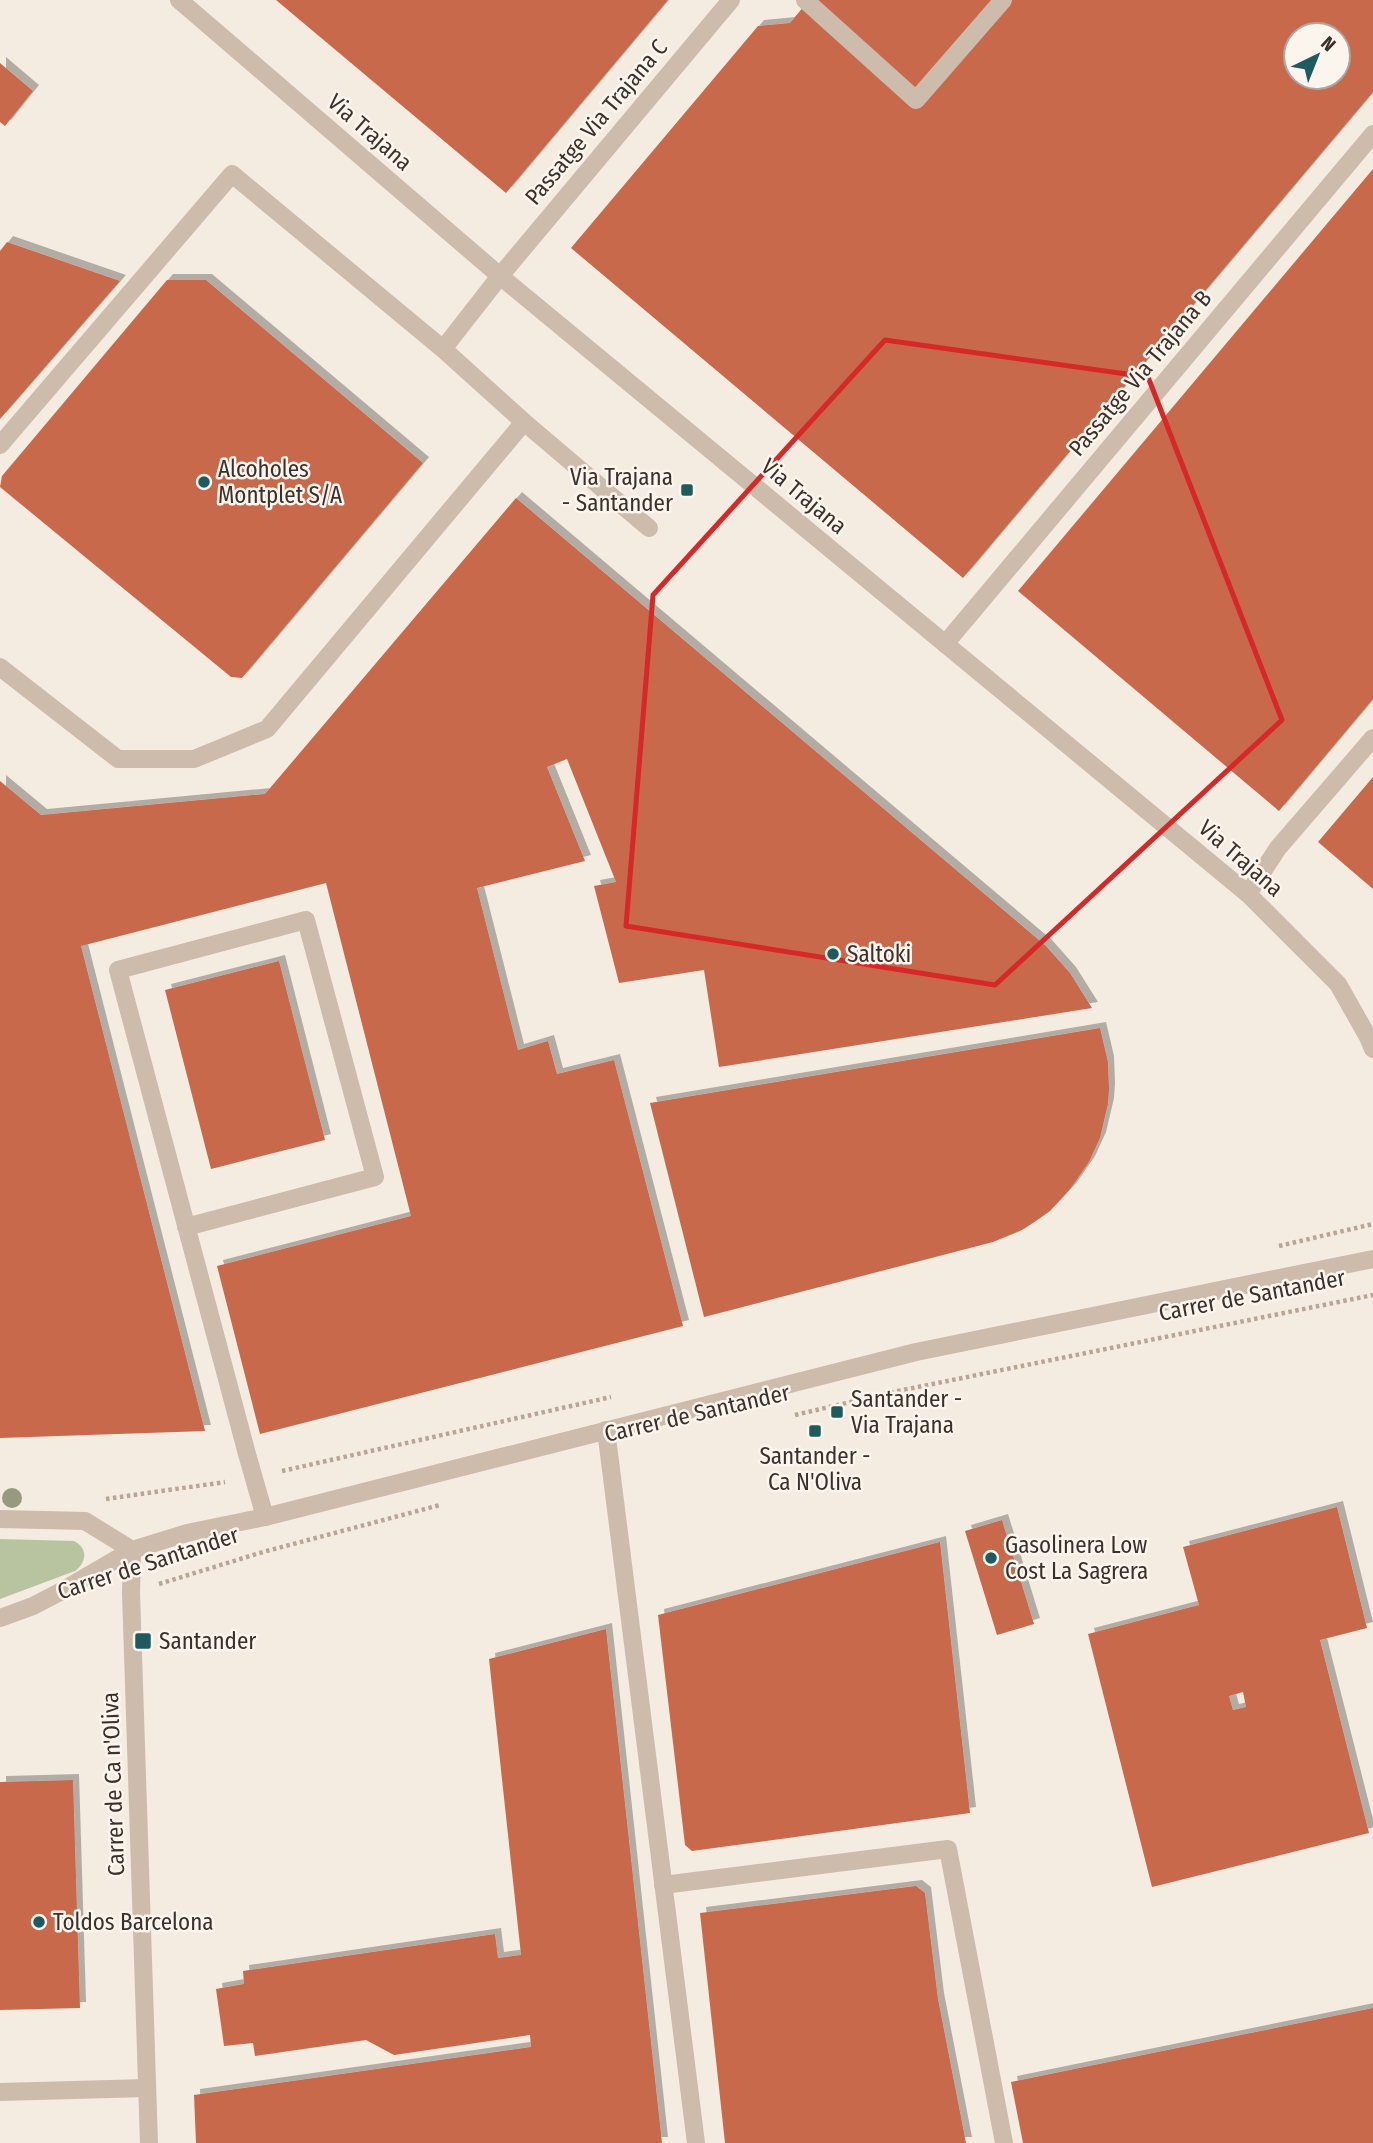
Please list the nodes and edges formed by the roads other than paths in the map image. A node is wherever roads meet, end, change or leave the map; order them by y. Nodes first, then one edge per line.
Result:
1 (179, 0) edge
2 (731, 0) edge
3 (805, 0) edge
4 (1003, 0) edge
5 (1373, 134) edge
6 (500, 276) junction
7 (443, 349) junction
8 (524, 422) junction
9 (0, 446) edge
10 (649, 528) dead end
11 (945, 644) junction
12 (0, 667) edge
13 (1373, 738) edge
14 (1248, 894) junction
15 (1371, 1041) edge
16 (186, 1227) junction
17 (1373, 1259) edge
18 (606, 1430) junction
19 (265, 1517) junction
20 (0, 1519) edge
21 (132, 1550) junction
22 (0, 1618) edge
23 (663, 1885) junction
24 (147, 2088) junction
25 (0, 2092) edge
26 (149, 2143) edge
27 (696, 2143) edge
28 (1004, 2143) edge

1 - 6 street, Via Trajana
2 - 6 street, Passatge Via Trajana C
3 - 4 street
5 - 11 street, Passatge Via Trajana B
6 - 7 street, Passatge Via Trajana C
6 - 11 street, Via Trajana
7 - 8 street
7 - 9 street
8 - 10 street
8 - 12 street
11 - 14 street, Via Trajana
13 - 14 street
14 - 15 street, Via Trajana
16 - 16 street
16 - 19 street
17 - 18 street, Carrer de Santander
18 - 19 street, Carrer de Santander
18 - 23 street
19 - 21 street, Carrer de Santander
20 - 21 street, Carrer de Santander
21 - 22 street, Carrer de Santander
21 - 24 street, Carrer de Ca n'Oliva
23 - 27 street
23 - 28 street
24 - 25 street
24 - 26 street, Carrer de Ca n'Oliva

